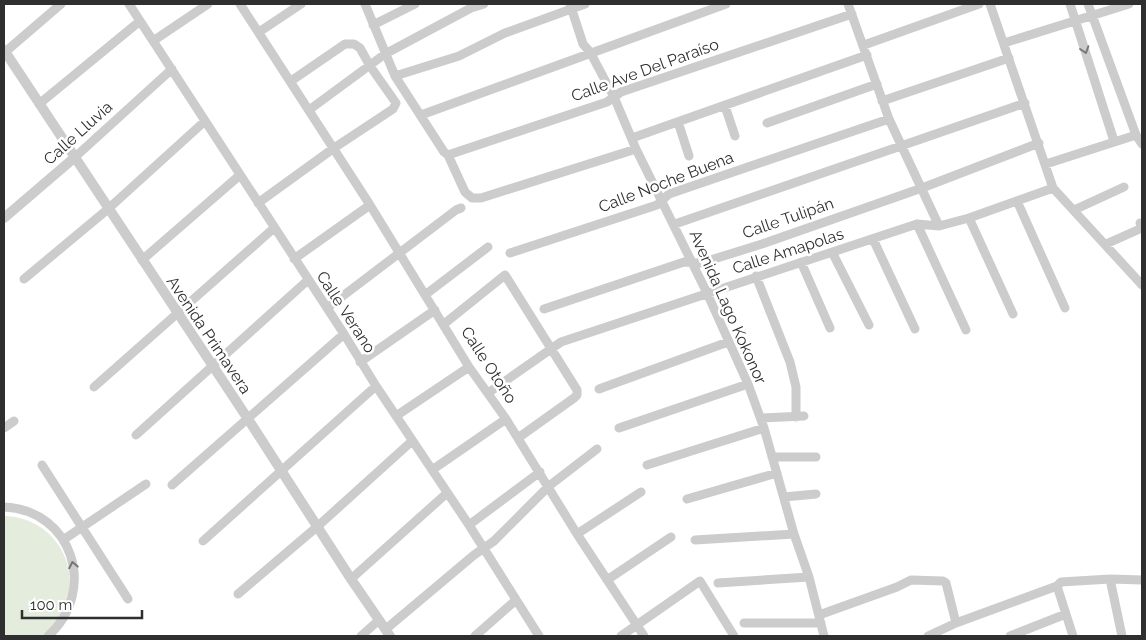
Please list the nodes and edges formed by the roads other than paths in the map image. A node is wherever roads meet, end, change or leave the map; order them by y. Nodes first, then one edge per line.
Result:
1 (62, 4) edge
2 (129, 4) edge
3 (208, 4) edge
4 (240, 4) edge
5 (301, 4) edge
6 (364, 4) edge
7 (415, 4) edge
8 (484, 4) edge
9 (584, 4) edge
10 (726, 4) edge
11 (848, 4) edge
12 (979, 4) edge
13 (990, 4) edge
14 (1070, 4) edge
15 (1088, 4) edge
16 (1129, 4) edge
17 (571, 6) edge
18 (852, 14) junction
19 (1092, 16) junction
20 (140, 20) junction
21 (1076, 20) junction
22 (373, 25) junction
23 (258, 32) junction
24 (153, 41) junction
25 (1004, 42) junction
26 (864, 45) junction
27 (4, 51) edge
28 (590, 52) junction
29 (867, 56) junction
30 (1009, 58) junction
31 (377, 61) junction
32 (172, 69) junction
33 (395, 76) junction
34 (291, 81) junction
35 (877, 84) junction
36 (614, 97) junction
37 (882, 101) junction
38 (1025, 103) junction
39 (39, 104) junction
40 (725, 106) junction
41 (310, 110) junction
42 (421, 115) junction
43 (889, 119) junction
44 (205, 122) junction
45 (678, 122) junction
46 (767, 123) dead end
47 (1136, 135) junction
48 (735, 136) dead end
49 (632, 138) junction
50 (1114, 141) junction
51 (1039, 143) junction
52 (1142, 144) edge
53 (901, 146) junction
54 (334, 148) junction
55 (636, 149) junction
56 (448, 155) junction
57 (689, 156) dead end
58 (74, 158) junction
59 (1046, 164) junction
60 (240, 175) junction
61 (1124, 187) dead end
62 (922, 188) junction
63 (1053, 188) junction
64 (662, 200) junction
65 (1017, 201) junction
66 (258, 203) junction
67 (370, 205) junction
68 (461, 208) dead end
69 (108, 209) junction
70 (1074, 210) junction
71 (4, 218) edge
72 (969, 218) junction
73 (1140, 223) dead end
74 (675, 224) junction
75 (917, 224) junction
76 (940, 226) junction
77 (274, 228) junction
78 (873, 239) junction
79 (1106, 244) junction
80 (488, 247) dead end
81 (832, 252) junction
82 (399, 253) junction
83 (510, 253) dead end
84 (294, 259) junction
85 (142, 260) junction
86 (692, 262) junction
87 (801, 262) junction
88 (1142, 269) edge
89 (1135, 275) junction
90 (756, 276) junction
91 (24, 279) dead end
92 (308, 280) junction
93 (1142, 285) edge
94 (707, 293) junction
95 (425, 295) junction
96 (327, 308) junction
97 (1065, 308) dead end
98 (544, 309) dead end
99 (435, 310) junction
100 (178, 314) junction
101 (1013, 314) dead end
102 (444, 324) junction
103 (870, 325) dead end
104 (830, 328) dead end
105 (915, 329) dead end
106 (966, 330) dead end
107 (344, 334) junction
108 (728, 342) junction
109 (555, 345) junction
110 (360, 362) junction
111 (212, 366) junction
112 (469, 366) junction
113 (748, 384) junction
114 (376, 386) junction
115 (94, 387) dead end
116 (599, 389) dead end
117 (488, 393) junction
118 (396, 416) junction
119 (761, 418) junction
120 (248, 419) junction
121 (506, 419) junction
122 (14, 421) dead end
123 (4, 428) edge
124 (619, 428) dead end
125 (764, 428) junction
126 (136, 435) dead end
127 (518, 438) junction
128 (412, 441) junction
129 (597, 449) dead end
130 (816, 456) dead end
131 (772, 457) junction
132 (647, 465) dead end
133 (42, 466) dead end
134 (432, 470) junction
135 (281, 471) junction
136 (540, 472) junction
137 (777, 473) junction
138 (146, 484) dead end
139 (172, 485) dead end
140 (549, 486) junction
141 (641, 492) dead end
142 (447, 493) junction
143 (816, 494) dead end
144 (784, 497) junction
145 (687, 499) dead end
146 (4, 507) edge
147 (469, 525) junction
148 (318, 526) junction
149 (81, 528) junction
150 (577, 534) junction
151 (794, 534) junction
152 (671, 537) dead end
153 (64, 540) junction
154 (695, 540) dead end
155 (203, 541) dead end
156 (482, 549) junction
157 (809, 577) junction
158 (351, 579) junction
159 (1110, 579) junction
160 (607, 580) junction
161 (1142, 580) edge
162 (718, 583) dead end
163 (1057, 586) junction
164 (238, 594) dead end
165 (128, 599) dead end
166 (516, 600) junction
167 (1066, 614) junction
168 (820, 619) junction
169 (379, 620) junction
170 (744, 623) dead end
171 (956, 623) junction
172 (637, 624) junction
173 (388, 633) edge
174 (48, 636) edge
175 (361, 636) edge
176 (475, 636) edge
177 (540, 636) edge
178 (621, 636) edge
179 (644, 636) edge
180 (734, 636) edge
181 (824, 636) edge
182 (928, 636) edge
183 (1010, 636) edge
184 (1073, 636) edge
185 (1122, 636) edge

1 - 27 street
2 - 20 street, Calle Verano
3 - 24 street
4 - 23 street, Calle Otoño
5 - 23 street
6 - 22 street
7 - 22 street
8 - 31 street
9 - 17 street
10 - 28 street
11 - 18 street
12 - 26 street
13 - 25 street
14 - 21 street
15 - 19 street
16 - 19 street
17 - 28 street, Avenida Lago Kokonor
17 - 33 street
18 - 26 street
18 - 36 street, Calle Ave Del Paraíso
19 - 21 street
19 - 47 street
20 - 24 street, Calle Verano
20 - 39 street
21 - 25 street
21 -> 50 street
22 - 31 street
23 - 34 street, Calle Otoño
24 - 32 street, Calle Verano
25 - 30 street
26 - 29 street
27 - 39 street, Avenida Primavera
28 - 36 street, Avenida Lago Kokonor
28 - 42 street
29 - 35 street
29 - 40 street
30 - 37 street
30 - 38 street
31 - 33 street
31 - 34 street
31 - 41 street
31 - 54 street
32 - 44 street, Calle Verano
32 - 58 street, Calle Lluvia
33 - 42 street
34 - 41 street, Calle Otoño
35 - 37 street
35 - 46 street
36 - 49 street, Avenida Lago Kokonor
36 - 56 street, Calle Ave Del Paraíso
37 - 43 street
38 - 51 street
38 - 53 street
39 - 58 street, Avenida Primavera
40 - 45 street
40 - 48 street
41 - 54 street, Calle Otoño
42 - 56 street
43 - 53 street
43 - 64 street, Calle Noche Buena
44 - 60 street, Calle Verano
44 - 69 street
45 - 49 street
45 - 57 street
47 - 50 street
47 - 52 street
49 - 55 street, Avenida Lago Kokonor
50 - 59 street
51 - 59 street
51 - 62 street, Calle Tulipán
53 - 62 street
53 - 74 street
54 - 66 street
54 - 67 street, Calle Otoño
55 - 56 street
55 - 64 street, Avenida Lago Kokonor
58 - 69 street, Avenida Primavera
58 - 71 street, Calle Lluvia
59 - 63 street
60 - 66 street, Calle Verano
60 - 85 street
61 - 70 street
62 - 76 street
62 - 86 street, Calle Tulipán
63 - 65 street
63 - 70 street
64 - 74 street, Avenida Lago Kokonor
64 - 83 street, Calle Noche Buena
65 - 72 street
65 - 97 street
66 - 77 street, Calle Verano
67 - 82 street, Calle Otoño
67 - 84 street
68 - 82 street
69 - 85 street, Avenida Primavera
69 - 91 street
70 - 79 street
72 - 76 street
72 - 101 street
73 - 79 street
74 - 86 street, Avenida Lago Kokonor
75 - 76 street, Calle Amapolas
75 - 78 street, Calle Amapolas
75 - 106 street
77 - 84 street, Calle Verano
77 - 100 street
78 - 81 street, Calle Amapolas
78 - 105 street
79 - 89 street
80 - 95 street
81 - 87 street, Calle Amapolas
81 - 103 street
82 - 95 street, Calle Otoño
82 - 96 street
84 - 92 street, Calle Verano
85 - 100 street, Avenida Primavera
86 - 94 street, Avenida Lago Kokonor
86 - 98 street, Calle Tulipán
87 - 90 street, Calle Amapolas
87 - 104 street
88 - 89 street
89 - 93 street
90 - 94 street, Calle Amapolas
90 - 119 street
92 - 96 street, Calle Verano
92 - 111 street
94 - 108 street, Avenida Lago Kokonor
94 - 109 street, Calle Amapolas
95 - 99 street, Calle Otoño
96 - 107 street, Calle Verano
99 - 102 street, Calle Otoño
99 - 110 street
100 - 111 street, Avenida Primavera
100 - 115 street
102 - 109 street
102 - 112 street, Calle Otoño
107 - 110 street, Calle Verano
107 - 120 street
108 - 113 street, Avenida Lago Kokonor
108 - 116 street
109 - 117 street, Calle Amapolas
109 - 127 street
110 - 114 street, Calle Verano
111 - 120 street, Avenida Primavera
111 - 126 street
112 - 117 street, Calle Otoño
112 - 118 street
113 - 119 street, Avenida Lago Kokonor
113 - 124 street
114 - 118 street, Calle Verano
114 - 135 street
117 - 121 street, Calle Otoño
118 - 128 street, Calle Verano
119 - 125 street, Avenida Lago Kokonor
120 - 135 street, Avenida Primavera
120 - 139 street
121 - 127 street, Calle Otoño
121 - 134 street
122 - 123 street
125 - 131 street, Avenida Lago Kokonor
125 - 132 street
127 - 136 street, Calle Otoño
128 - 134 street, Calle Verano
128 - 148 street
129 - 140 street
130 - 131 street
131 - 137 street, Avenida Lago Kokonor
133 - 149 street
134 - 142 street, Calle Verano
135 - 148 street, Avenida Primavera
135 - 155 street
136 - 140 street, Calle Otoño
136 - 147 street
137 - 144 street, Avenida Lago Kokonor
137 - 145 street
138 - 149 street
140 - 150 street, Calle Otoño
140 - 156 street
141 - 150 street
142 - 147 street, Calle Verano
142 - 158 street
143 - 144 street
144 - 151 street, Avenida Lago Kokonor
146 - 153 street
147 - 156 street, Calle Verano
148 - 158 street, Avenida Primavera
148 - 164 street
149 - 153 street
149 - 165 street
150 - 160 street, Calle Otoño
151 - 154 street
151 - 157 street, Avenida Lago Kokonor
152 - 160 street
174 -> 153 street
156 - 166 street, Calle Verano
156 - 173 street
157 - 162 street
157 - 168 street, Avenida Lago Kokonor
158 - 169 street, Avenida Primavera
159 - 161 street
159 - 163 street
159 - 185 street
160 - 172 street, Calle Otoño
163 - 167 street
163 - 171 street
166 - 176 street
166 - 177 street, Calle Verano
167 - 183 street
167 - 184 street
168 - 170 street
168 - 171 street
168 - 181 street, Avenida Lago Kokonor
169 - 173 street, Avenida Primavera
169 - 175 street
171 - 182 street
172 - 178 street
172 - 179 street, Calle Otoño
172 - 180 street

